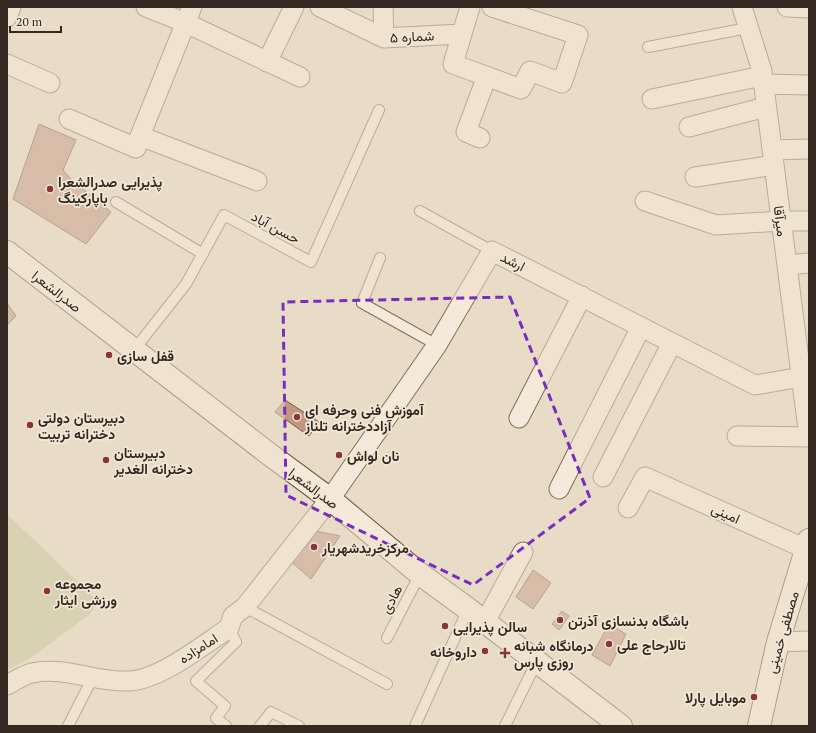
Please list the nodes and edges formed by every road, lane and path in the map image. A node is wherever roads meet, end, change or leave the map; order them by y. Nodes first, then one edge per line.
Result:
1 (11, 7) edge
2 (146, 7) edge
3 (294, 7) edge
4 (320, 7) edge
5 (384, 7) edge
6 (470, 7) edge
7 (492, 7) edge
8 (742, 7) edge
9 (787, 7) edge
10 (809, 8) edge
11 (189, 15) edge
12 (7, 17) edge
13 (748, 28) junction
14 (462, 34) junction
15 (384, 38) junction
16 (648, 47) dead end
17 (266, 62) junction
18 (7, 64) edge
19 (487, 76) junction
20 (300, 77) dead end
21 (763, 80) junction
22 (50, 83) dead end
23 (809, 85) edge
24 (652, 100) dead end
25 (766, 107) junction
26 (379, 110) dead end
27 (69, 118) dead end
28 (689, 127) dead end
29 (140, 136) junction
30 (480, 138) dead end
31 (809, 149) edge
32 (773, 157) junction
33 (695, 177) dead end
34 (256, 181) dead end
35 (645, 201) dead end
36 (116, 202) dead end
37 (420, 211) dead end
38 (781, 221) junction
39 (809, 221) edge
40 (492, 251) junction
41 (7, 252) edge
42 (203, 254) junction
43 (380, 258) dead end
44 (809, 263) edge
45 (787, 265) junction
46 (582, 296) junction
47 (641, 326) junction
48 (672, 343) junction
49 (437, 345) junction
50 (134, 350) junction
51 (801, 377) junction
52 (519, 418) dead end
53 (737, 436) dead end
54 (809, 437) edge
55 (603, 477) dead end
56 (559, 489) dead end
57 (330, 499) junction
58 (628, 508) dead end
59 (807, 544) edge
60 (523, 552) dead end
61 (420, 574) junction
62 (802, 583) edge
63 (245, 607) junction
64 (477, 615) junction
65 (229, 628) junction
66 (387, 638) dead end
67 (809, 641) edge
68 (778, 642) junction
69 (536, 661) junction
70 (93, 677) junction
71 (387, 684) dead end
72 (7, 685) edge
73 (68, 726) edge
74 (226, 726) edge
75 (260, 726) edge
76 (299, 726) edge
77 (415, 726) edge
78 (505, 726) edge
79 (621, 726) edge
80 (759, 726) edge

1 - 12 street
2 - 11 street
3 - 17 street
4 - 15 street, شماره ۵
5 - 15 street
6 - 14 street
7 - 19 street
8 - 13 street, میرآقا
9 - 10 street
11 - 17 street
11 - 29 street
13 - 16 lane
13 - 21 street, میرآقا
14 - 15 street, شماره ۵
14 - 19 street
17 - 20 street
18 - 22 street
19 - 30 street
21 - 23 street
21 - 24 street
21 - 25 street, میرآقا
25 - 28 street
25 - 32 street, میرآقا
26 - 42 lane, حسن آباد
27 - 29 street
29 - 34 street
31 - 32 street
32 - 33 street
32 - 38 street, میرآقا
35 - 38 street
36 - 42 lane
37 - 40 lane
38 - 39 street
38 - 45 street, میرآقا
40 - 46 street, ارشد
40 - 49 street, ارشد
41 - 50 main road, صدرالشعرا
42 - 50 lane, حسن آباد
43 - 49 lane
44 - 45 street
45 - 51 street, میرآقا
46 - 47 street, ارشد
46 - 52 street
47 - 48 street, ارشد
47 - 56 street
48 - 51 street, ارشد
48 - 55 street
49 - 57 street, ارشد
50 - 57 main road, صدرالشعرا
51 - 54 street, میرآقا
53 - 54 street
57 - 61 main road, صدرالشعرا
57 - 63 street, امامزاده
58 - 59 street, امینی
59 - 62 main road, مصطفی خمینی
60 - 64 street
61 - 64 main road, صدرالشعرا
61 - 66 lane, هادی
62 - 68 main road, مصطفی خمینی
63 - 65 street, امامزاده
63 - 71 lane
64 - 69 main road, صدرالشعرا
64 - 77 lane
65 - 70 street, امامزاده
65 - 74 lane
67 - 68 street
68 - 80 main road, مصطفی خمینی
69 - 78 lane
69 - 79 main road, صدرالشعرا
70 - 72 street, امامزاده
70 - 73 lane
75 - 76 lane

